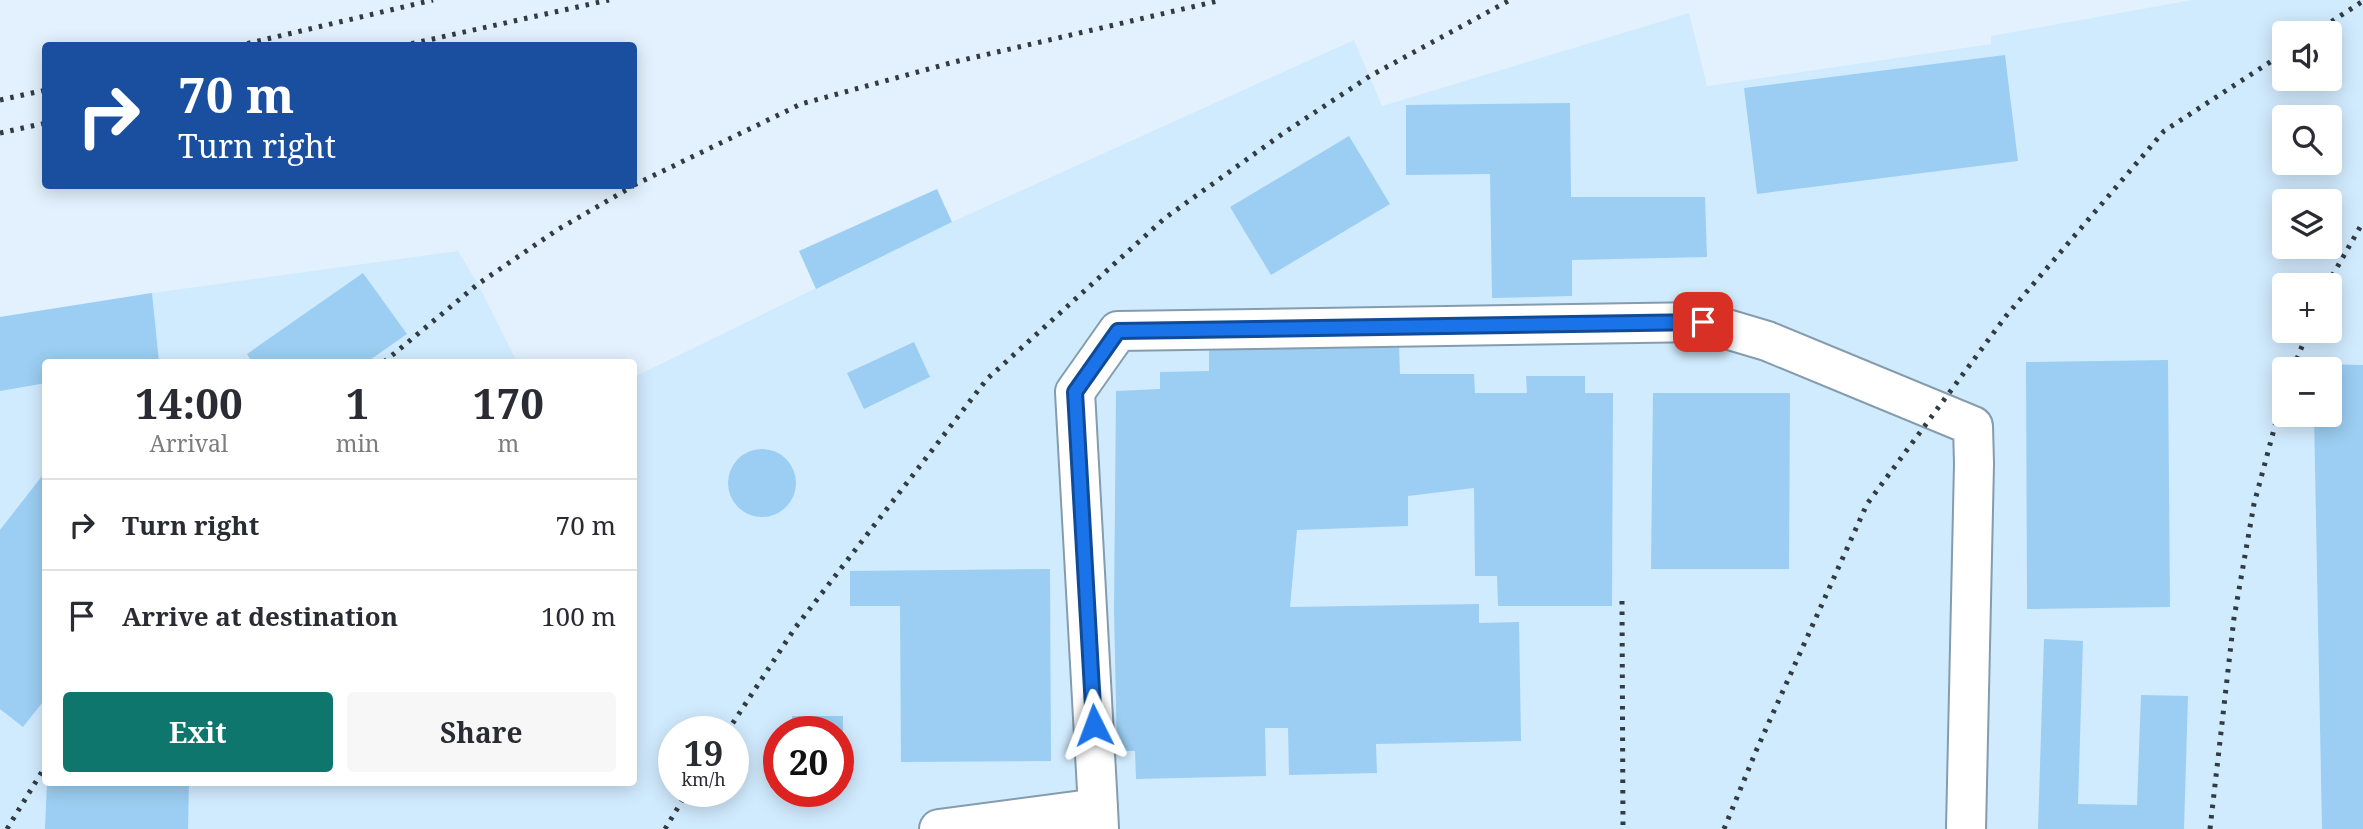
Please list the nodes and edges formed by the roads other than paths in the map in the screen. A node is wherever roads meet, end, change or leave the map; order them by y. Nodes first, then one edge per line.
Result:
1 (1098, 819) edge
2 (939, 829) edge
3 (1966, 829) edge

1 - 2 lane
1 - 3 lane

